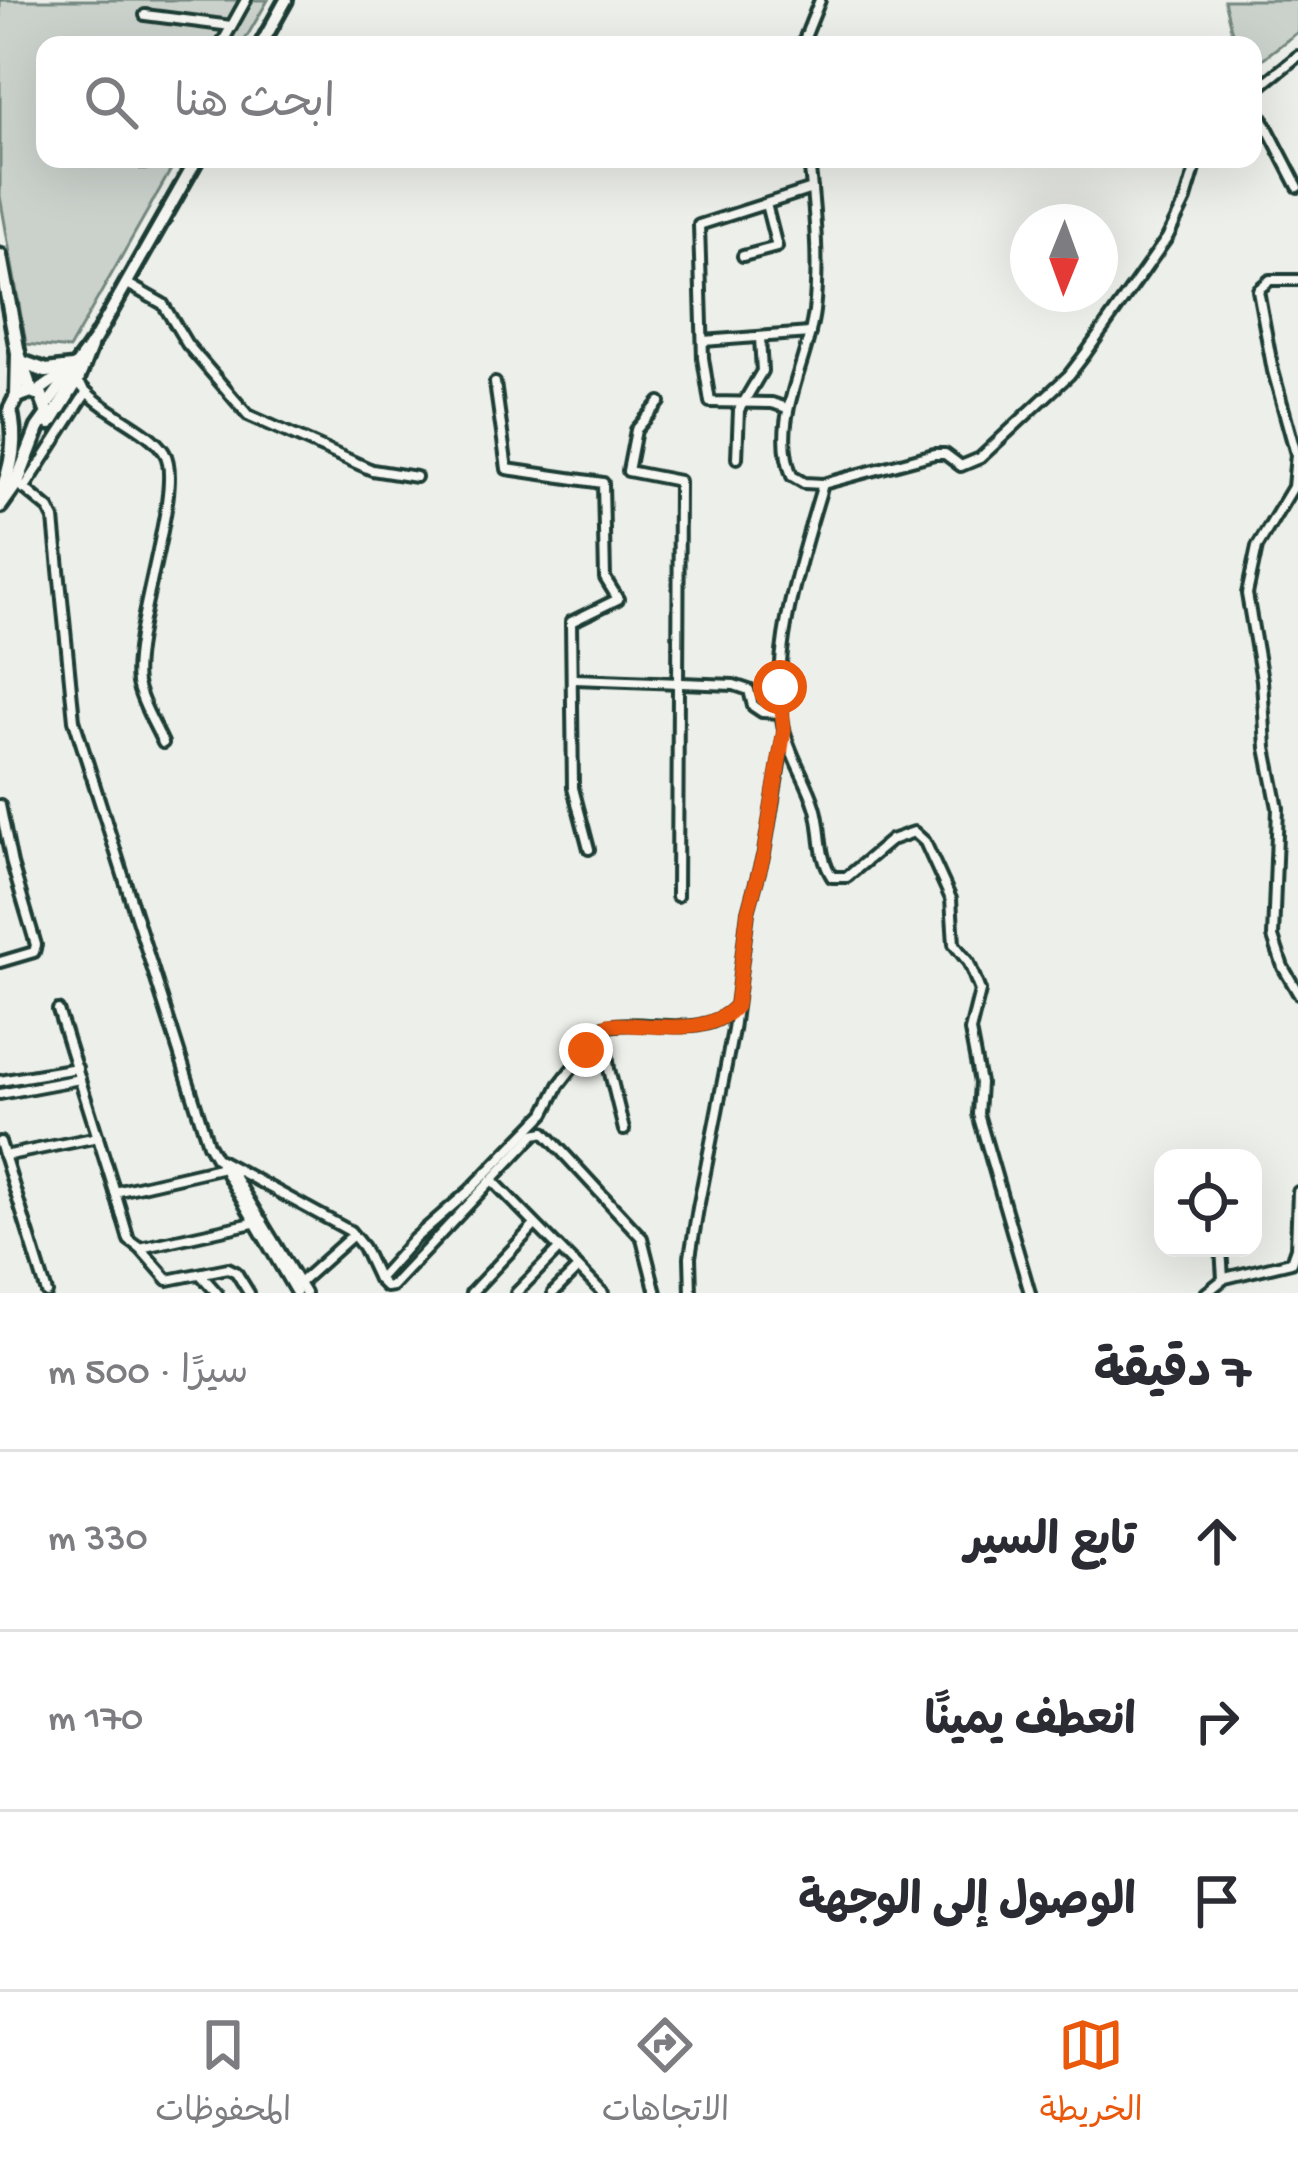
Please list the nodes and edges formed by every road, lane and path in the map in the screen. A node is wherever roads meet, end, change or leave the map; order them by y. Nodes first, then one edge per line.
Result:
1 (247, 0) edge
2 (286, 0) edge
3 (820, 0) edge
4 (145, 15) dead end
5 (231, 26) junction
6 (226, 36) edge
7 (266, 36) edge
8 (806, 36) edge
9 (1298, 56) edge
10 (1262, 88) edge
11 (1262, 114) edge
12 (192, 168) edge
13 (809, 168) edge
14 (1195, 168) edge
15 (1298, 187) edge
16 (812, 189) junction
17 (766, 204) junction
18 (0, 256) edge
19 (743, 256) dead end
20 (1298, 280) edge
21 (126, 284) junction
22 (810, 333) junction
23 (760, 338) junction
24 (703, 341) junction
25 (90, 347) joint
26 (20, 358) junction
27 (78, 376) junction
28 (495, 383) dead end
29 (34, 392) junction
30 (17, 396) junction
31 (659, 402) dead end
32 (741, 403) junction
33 (48, 404) junction
34 (787, 408) junction
35 (9, 419) edge
36 (38, 428) junction
37 (736, 458) dead end
38 (24, 465) junction
39 (416, 477) dead end
40 (823, 484) junction
41 (21, 486) junction
42 (0, 495) edge
43 (0, 506) edge
44 (574, 679) junction
45 (678, 684) junction
46 (782, 712) junction
47 (784, 730) junction
48 (163, 743) dead end
49 (0, 805) edge
50 (590, 849) dead end
51 (677, 896) dead end
52 (0, 962) edge
53 (1298, 993) edge
54 (736, 1006) junction
55 (58, 1010) dead end
56 (602, 1030) junction
57 (77, 1068) junction
58 (40, 1073) junction
59 (80, 1079) junction
60 (0, 1081) edge
61 (44, 1085) junction
62 (0, 1094) edge
63 (624, 1130) dead end
64 (98, 1137) junction
65 (0, 1142) edge
66 (4, 1156) junction
67 (226, 1165) junction
68 (494, 1182) junction
69 (115, 1192) junction
70 (1298, 1192) edge
71 (258, 1222) junction
72 (535, 1225) junction
73 (353, 1234) junction
74 (140, 1248) junction
75 (559, 1249) junction
76 (1221, 1257) edge
77 (1294, 1261) edge
78 (578, 1268) junction
79 (201, 1276) junction
80 (379, 1279) junction
81 (1222, 1279) junction
82 (296, 1288) edge
83 (475, 1292) edge
84 (47, 1293) edge
85 (217, 1293) edge
86 (249, 1293) edge
87 (305, 1293) edge
88 (516, 1293) edge
89 (553, 1293) edge
90 (602, 1293) edge
91 (656, 1293) edge
92 (691, 1293) edge
93 (1030, 1293) edge
94 (1206, 1293) edge

1 - 5 street
2 - 7 main road
3 - 8 street
4 - 5 street
5 - 6 street
9 - 10 street
11 - 15 street
12 - 21 main road
13 - 16 street
14 - 40 street
16 - 17 street
16 - 22 street
17 - 19 street
17 - 24 street
18 - 26 main road
20 - 53 street
21 - 25 main road
21 - 39 street
22 - 23 street
22 - 34 street
23 - 24 street
23 - 32 street
24 - 32 street
25 - 27 main road
26 - 27 main road
26 - 29 main road
26 - 30 main road
27 - 29 main road
27 - 33 main road
27 - 38 main road
27 - 41 street
27 - 48 street
28 - 44 street
29 - 30 main road
29 - 33 main road
30 - 35 main road
31 - 45 street
32 - 34 street
32 - 37 street
33 - 36 main road
34 - 40 street
35 - 36 main road
35 - 42 main road
36 - 38 main road
38 - 41 main road
40 - 46 street
41 - 43 main road
41 - 67 street
44 - 45 street
44 - 50 street
45 - 46 street
45 - 51 street
46 - 47 street
47 - 54 street
47 - 93 street
49 - 52 street
54 - 56 street
54 - 92 street
55 - 57 street
56 - 63 street
56 - 80 street
57 - 58 street
57 - 59 street
58 - 60 street
58 - 61 street
59 - 61 street
59 - 64 street
61 - 62 street
64 - 66 street
64 - 69 street
65 - 66 street
66 - 84 street
67 - 69 street
67 - 71 street
67 - 73 street
68 - 72 street
68 - 80 street
68 - 91 street
69 - 74 street
70 - 77 street
71 - 74 street
71 - 82 street
72 - 75 street
72 - 83 street
73 - 80 street
73 - 82 street
74 - 79 street
75 - 78 street
75 - 88 street
76 - 81 street
77 - 81 street
78 - 89 street
78 - 90 street
79 - 85 street
79 - 86 street
81 - 94 street
82 - 87 street

